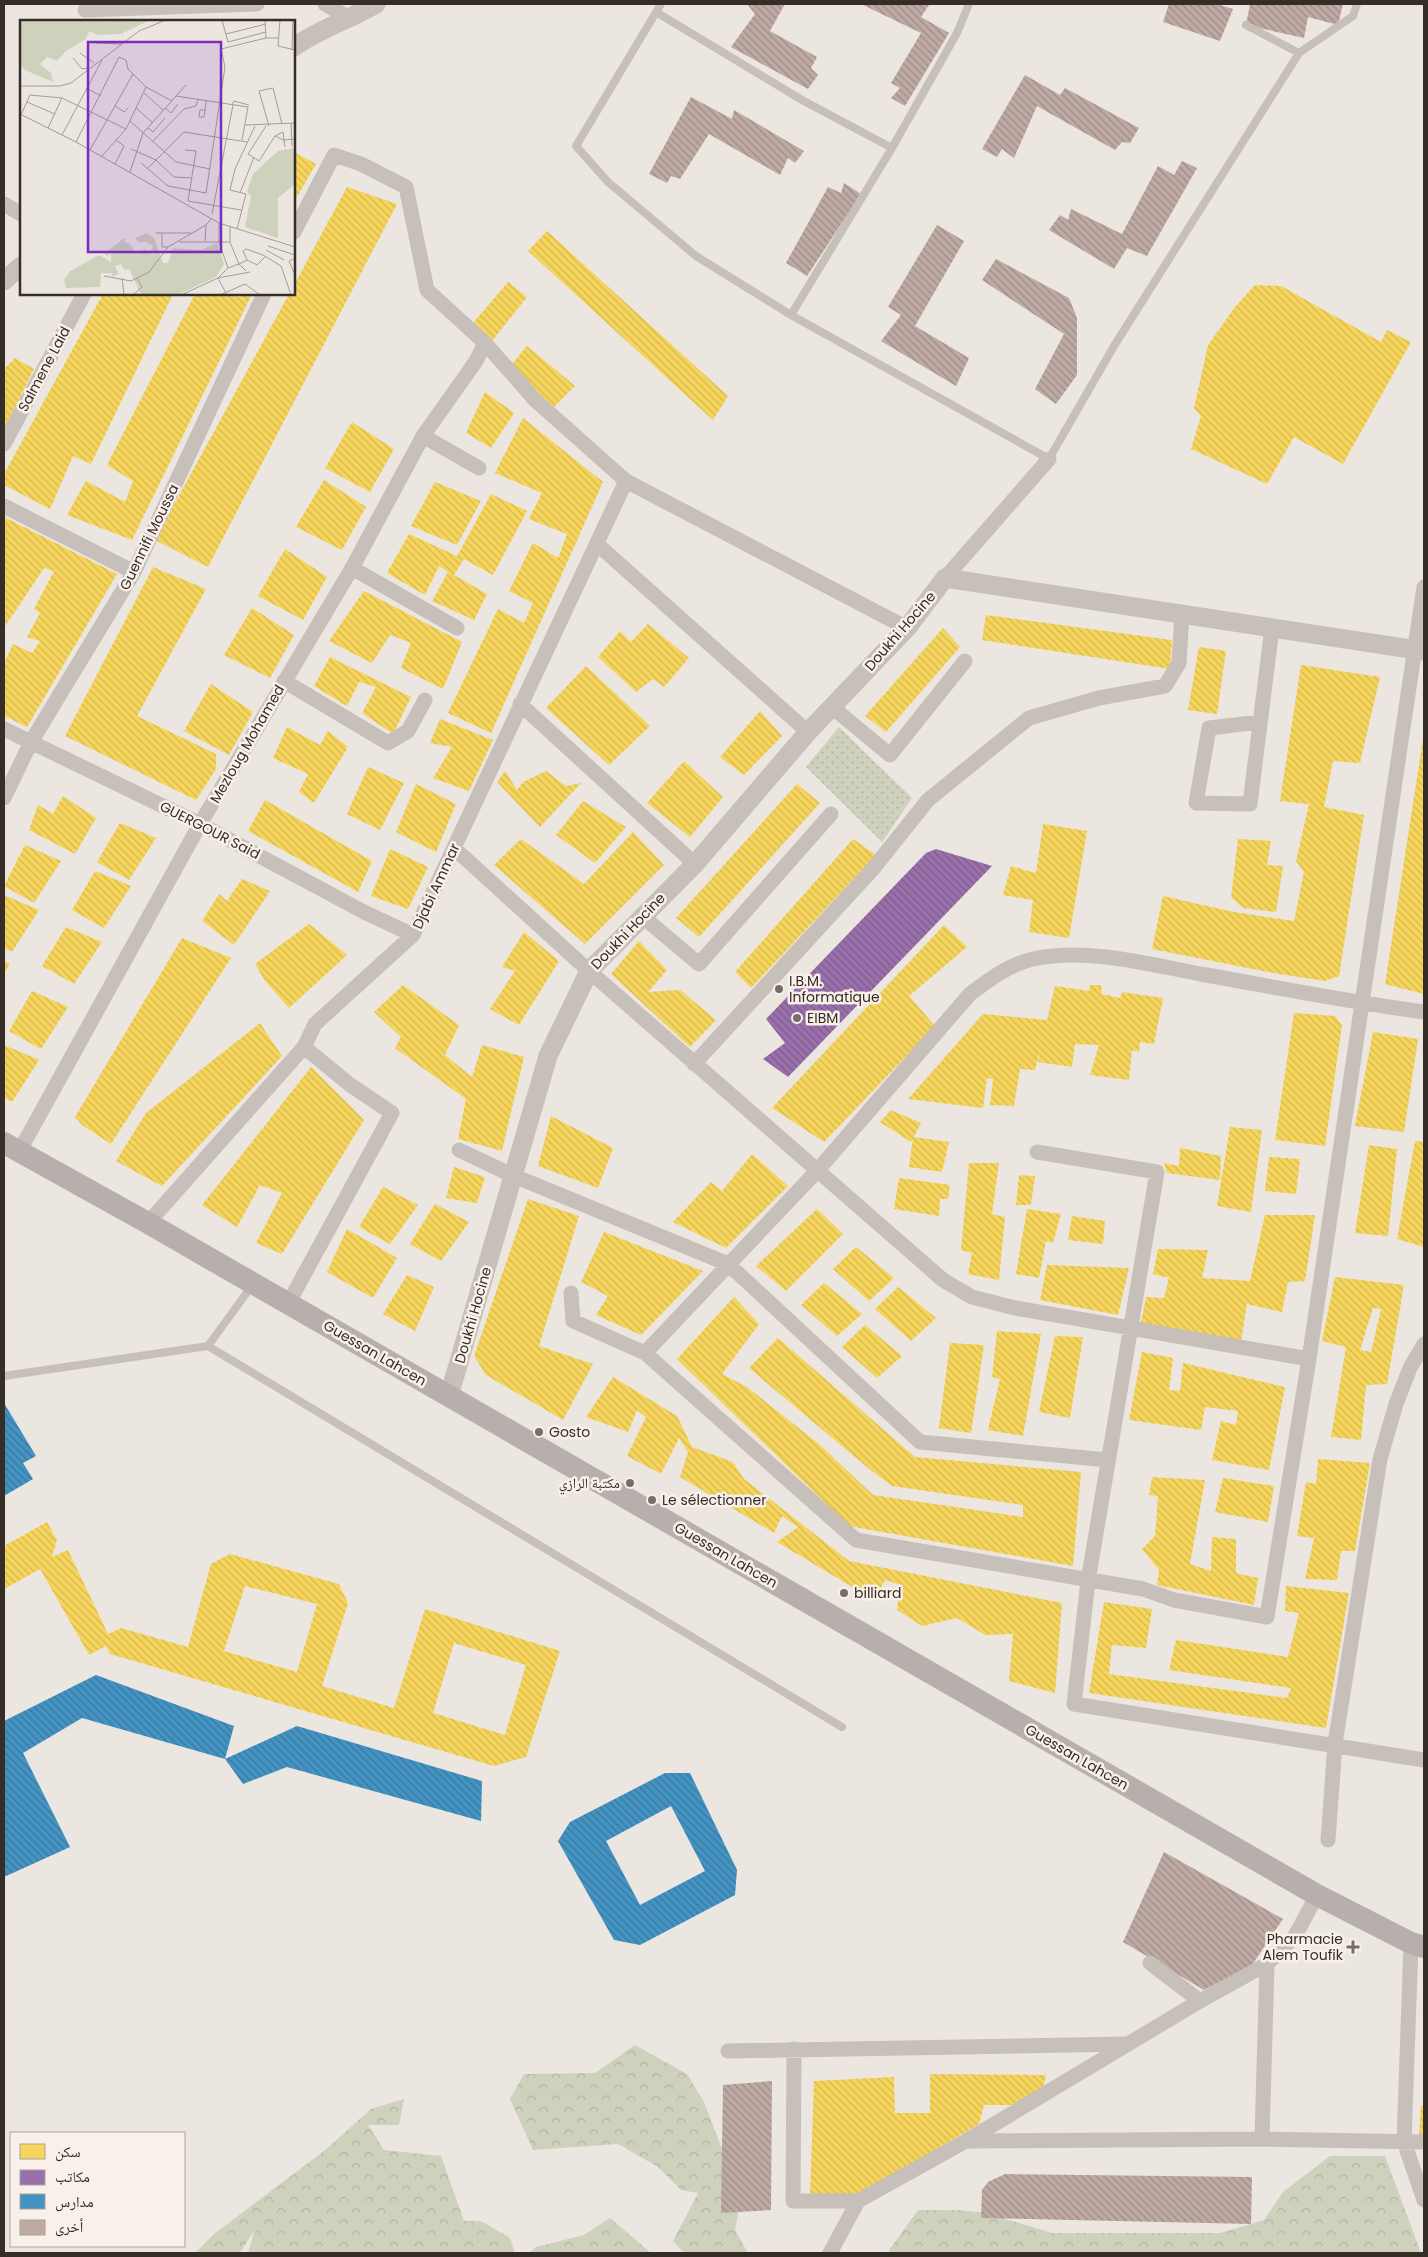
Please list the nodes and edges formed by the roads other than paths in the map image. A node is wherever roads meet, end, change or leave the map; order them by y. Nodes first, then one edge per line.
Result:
1 (257, 4) edge
2 (325, 4) edge
3 (376, 4) edge
4 (661, 4) edge
5 (969, 4) edge
6 (1357, 4) edge
7 (85, 10) dead end
8 (656, 12) junction
9 (351, 18) junction
10 (1246, 25) dead end
11 (295, 45) edge
12 (1299, 53) junction
13 (892, 148) junction
14 (4, 204) edge
15 (20, 213) edge
16 (295, 230) edge
17 (83, 295) edge
18 (264, 295) edge
19 (791, 315) junction
20 (485, 343) junction
21 (423, 436) junction
22 (4, 444) edge
23 (1049, 459) junction
24 (479, 468) dead end
25 (626, 481) junction
26 (4, 506) edge
27 (597, 544) junction
28 (352, 568) junction
29 (134, 572) junction
30 (945, 578) junction
31 (1424, 587) edge
32 (1182, 614) junction
33 (457, 628) dead end
34 (907, 628) junction
35 (1272, 628) junction
36 (1420, 650) edge
37 (966, 661) dead end
38 (284, 681) junction
39 (425, 700) dead end
40 (520, 704) junction
41 (832, 707) junction
42 (1260, 722) junction
43 (4, 729) edge
44 (808, 732) junction
45 (31, 742) junction
46 (4, 798) edge
47 (831, 814) dead end
48 (200, 824) junction
49 (454, 848) junction
50 (695, 864) junction
51 (642, 916) junction
52 (413, 935) junction
53 (589, 971) junction
54 (1361, 1003) junction
55 (1424, 1012) edge
56 (304, 1047) junction
57 (694, 1064) junction
58 (11, 1147) edge
59 (459, 1150) dead end
60 (1037, 1152) dead end
61 (817, 1171) junction
62 (514, 1176) junction
63 (148, 1223) junction
64 (728, 1264) junction
65 (253, 1284) junction
66 (571, 1294) dead end
67 (288, 1304) junction
68 (1131, 1327) junction
69 (1424, 1344) edge
70 (208, 1346) junction
71 (645, 1353) junction
72 (1309, 1359) junction
73 (4, 1376) edge
74 (449, 1396) junction
75 (1108, 1460) junction
76 (1088, 1581) junction
77 (842, 1727) dead end
78 (1336, 1744) junction
79 (1424, 1760) edge
80 (1328, 1840) dead end
81 (1317, 1895) junction
82 (1418, 1945) edge
83 (1150, 1963) dead end
84 (1267, 1964) junction
85 (1200, 2001) junction
86 (1127, 2044) junction
87 (794, 2049) junction
88 (728, 2050) dead end
89 (1262, 2139) junction
90 (966, 2141) junction
91 (1404, 2142) junction
92 (1424, 2142) edge
93 (1424, 2200) edge
94 (858, 2201) junction
95 (830, 2253) edge

1 - 7 street
2 - 9 street
3 - 9 street
4 - 8 lane
5 - 13 lane
6 - 12 lane
8 - 13 lane
8 - 19 lane
9 - 11 street
10 - 12 lane
12 - 23 lane
13 - 19 lane
14 - 15 street
16 - 20 street
17 - 22 street, Salmene Laid
18 - 29 street, Guennifi Moussa
19 - 23 lane
20 - 21 street, Mezloug Mohamed
20 - 25 street
21 - 24 street
21 - 28 street, Mezloug Mohamed
23 - 30 street
25 - 27 street, Djabi Ammar
25 - 34 street
26 - 29 street
27 - 40 street, Djabi Ammar
27 - 44 street
28 - 33 street
28 - 38 street, Mezloug Mohamed
29 - 45 street, Guennifi Moussa
30 - 32 street
30 - 34 street, Doukhi Hocine
31 - 36 street
32 - 35 street
32 - 57 street
34 - 41 street, Doukhi Hocine
35 - 36 street
35 - 42 street
36 - 54 street
37 - 41 street
38 - 39 street
38 - 48 street, Mezloug Mohamed
40 - 49 street, Djabi Ammar
40 - 50 street
41 - 44 street, Doukhi Hocine
42 - 42 street
43 - 45 street, GUERGOUR Said
44 - 50 street, Doukhi Hocine
45 - 46 street, Guennifi Moussa
45 - 48 street, GUERGOUR Said
47 - 51 street
48 - 52 street, GUERGOUR Said
48 - 58 street, Mezloug Mohamed
49 - 52 street, Djabi Ammar
49 - 53 street
50 - 51 street, Doukhi Hocine
51 - 53 street, Doukhi Hocine
52 - 56 street, Djabi Ammar
53 - 57 street
53 - 62 street, Doukhi Hocine
54 - 55 street
54 - 61 street
54 - 72 street
56 - 63 street, Djabi Ammar
56 - 67 street
57 - 61 street
58 - 63 main road, Guessan Lahcen
59 - 62 street
60 - 68 street
61 - 64 street
61 - 68 street
62 - 64 street
62 - 74 street, Doukhi Hocine
63 - 65 main road, Guessan Lahcen
64 - 71 street
64 - 75 street
65 - 67 main road, Guessan Lahcen
65 - 70 lane
66 - 71 street
67 - 74 main road, Guessan Lahcen
68 - 72 street
68 - 75 street
69 - 78 street
70 - 73 lane
70 - 77 lane
71 - 76 street
72 - 76 street
74 - 81 main road, Guessan Lahcen
75 - 76 street
76 - 78 street
78 - 79 street
78 - 80 street
81 - 82 main road, Guessan Lahcen
81 - 84 street
82 - 91 street
83 - 85 street
84 - 85 street
84 - 89 street
85 - 86 street
86 - 87 street
86 - 90 street
87 - 88 street
87 - 94 street
89 - 90 street
89 - 91 street
90 - 94 street
91 - 92 street
91 - 93 street
94 - 95 street

